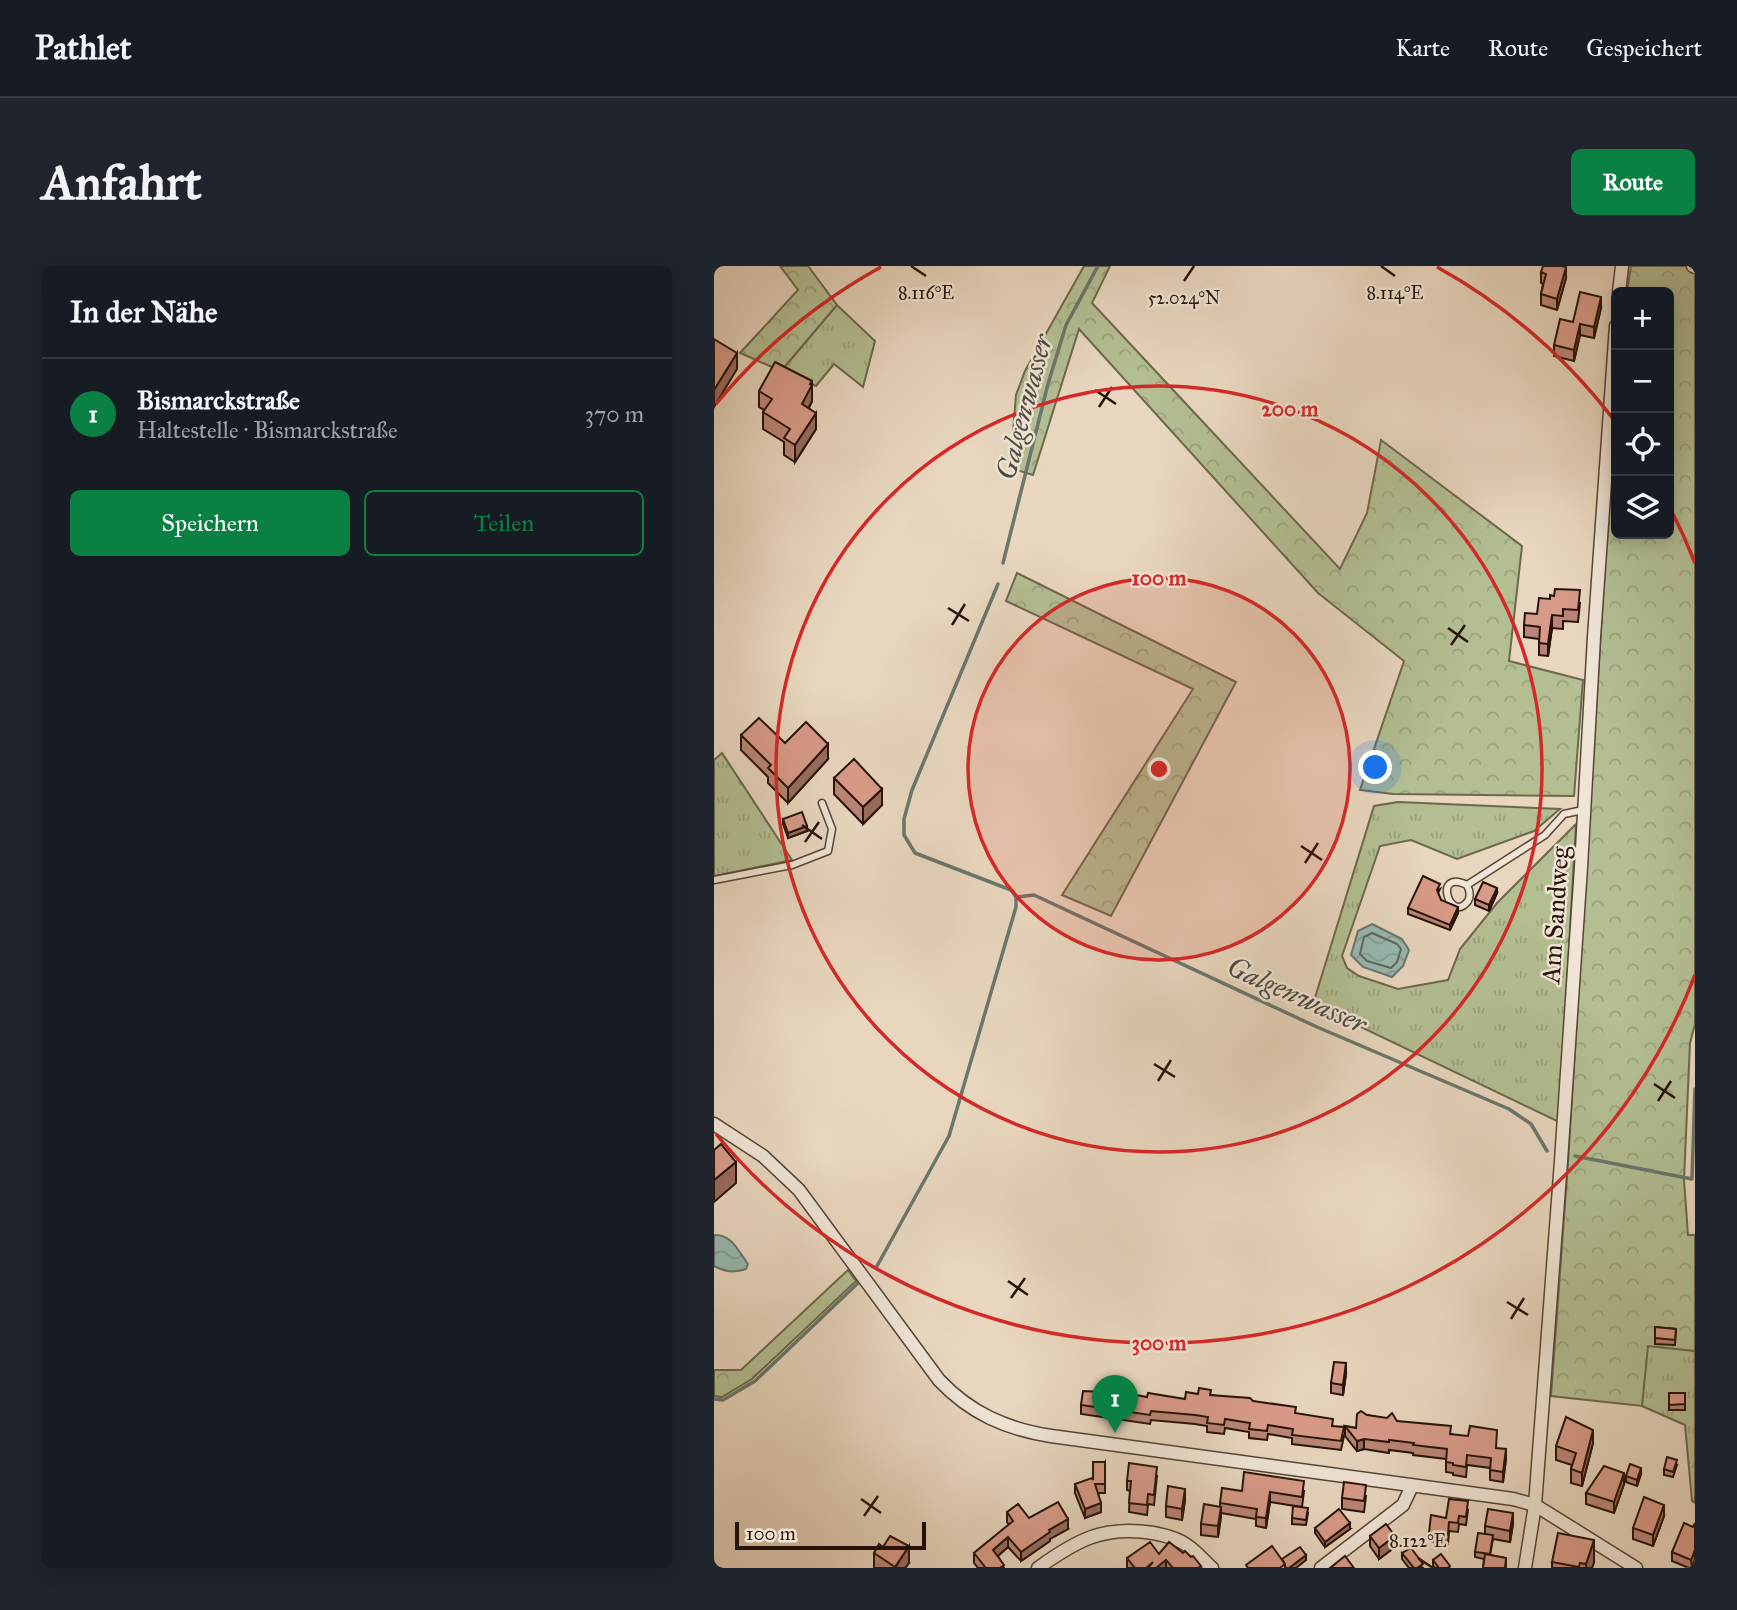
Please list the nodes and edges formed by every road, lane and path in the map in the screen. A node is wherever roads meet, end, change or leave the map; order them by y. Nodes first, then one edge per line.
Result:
1 (1622, 266) edge
2 (1620, 287) edge
3 (1614, 350) edge
4 (822, 803) dead end
5 (1583, 810) junction
6 (714, 880) edge
7 (1467, 885) dead end
8 (714, 1124) edge
9 (1412, 1486) junction
10 (1535, 1505) junction
11 (1038, 1568) edge
12 (1212, 1568) edge
13 (1321, 1568) edge
14 (1525, 1568) edge
15 (1636, 1568) edge

1 - 2 street
3 - 5 street, Am Sandweg
4 - 6 lane
5 - 7 lane
5 - 10 street, Am Sandweg
8 - 9 street
9 - 10 street
9 - 13 street
10 - 14 street, Am Sandweg
10 - 15 street
11 - 12 street

